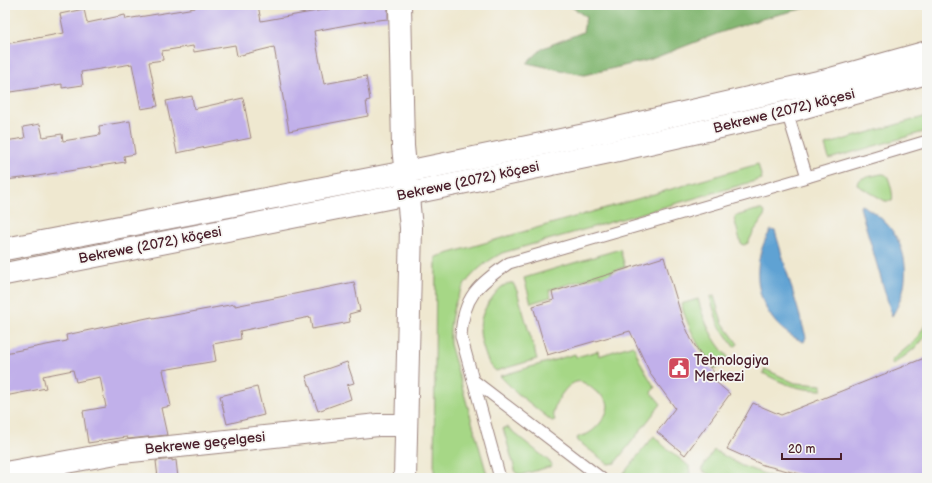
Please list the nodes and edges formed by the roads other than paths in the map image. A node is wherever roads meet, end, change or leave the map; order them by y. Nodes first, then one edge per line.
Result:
1 (400, 5) edge
2 (927, 52) edge
3 (927, 73) edge
4 (787, 112) junction
5 (927, 142) edge
6 (406, 172) junction
7 (807, 177) junction
8 (408, 194) junction
9 (5, 249) edge
10 (5, 274) edge
11 (473, 380) junction
12 (406, 425) junction
13 (5, 473) edge
14 (405, 478) edge
15 (500, 478) edge
16 (601, 478) edge

1 - 6 main road
2 - 6 main road, Bekrewe (2072) köçesi
3 - 4 main road, Bekrewe (2072) köçesi
4 - 7 lane
4 - 8 main road, Bekrewe (2072) köçesi
5 - 7 lane
6 - 8 main road
6 - 9 main road, Bekrewe (2072) köçesi
7 - 11 lane
8 - 10 main road, Bekrewe (2072) köçesi
8 - 12 main road
11 - 15 lane
11 - 16 lane
12 - 13 main road, Bekrewe geçelgesi
12 - 14 main road

